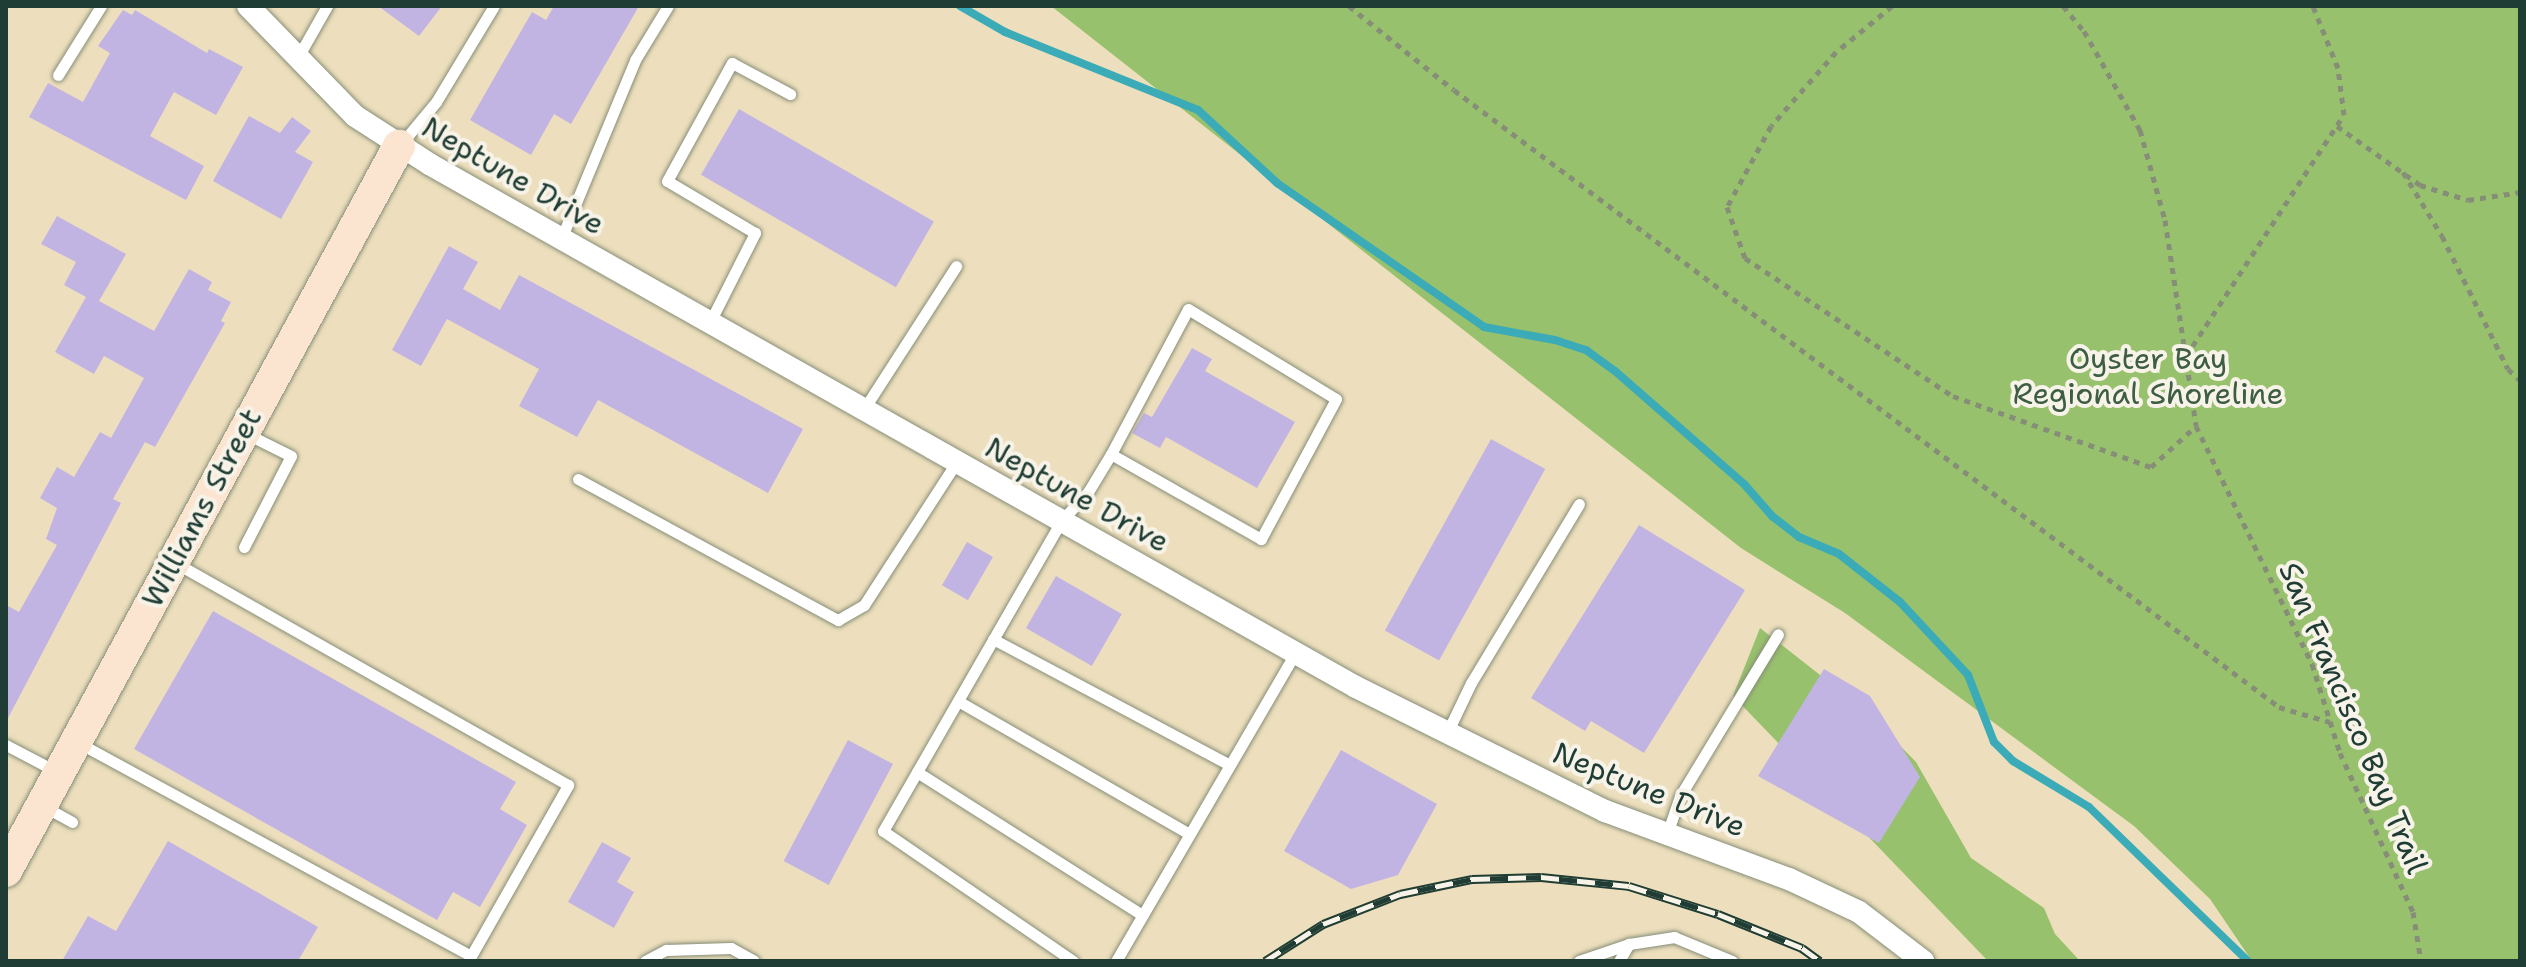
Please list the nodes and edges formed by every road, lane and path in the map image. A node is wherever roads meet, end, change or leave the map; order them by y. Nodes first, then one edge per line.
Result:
1 (101, 6) edge
2 (248, 6) edge
3 (327, 6) edge
4 (494, 6) edge
5 (668, 6) edge
6 (1349, 6) edge
7 (1892, 6) edge
8 (2063, 6) edge
9 (2313, 6) edge
10 (298, 57) junction
11 (58, 75) dead end
12 (790, 94) dead end
13 (2337, 126) junction
14 (399, 146) junction
15 (2403, 172) junction
16 (2520, 192) edge
17 (561, 239) junction
18 (956, 266) dead end
19 (710, 322) junction
20 (2185, 358) junction
21 (2520, 380) edge
22 (864, 409) junction
23 (2196, 426) junction
24 (243, 432) junction
25 (1111, 454) junction
26 (957, 461) junction
27 (578, 479) dead end
28 (1579, 504) dead end
29 (1061, 521) junction
30 (244, 547) dead end
31 (173, 561) junction
32 (1778, 634) dead end
33 (993, 639) junction
34 (1295, 653) junction
35 (958, 701) junction
36 (2330, 722) junction
37 (1447, 733) junction
38 (76, 742) junction
39 (6, 745) edge
40 (1230, 765) junction
41 (917, 772) junction
42 (59, 773) junction
43 (41, 805) junction
44 (72, 822) dead end
45 (1189, 834) junction
46 (1667, 834) junction
47 (6, 871) edge
48 (1142, 915) junction
49 (1629, 944) junction
50 (645, 961) edge
51 (754, 961) edge
52 (1073, 961) edge
53 (1116, 961) edge
54 (1579, 961) edge
55 (1619, 961) edge
56 (1732, 961) edge
57 (1923, 961) edge
58 (2421, 961) edge

1 - 11 lane
2 - 10 street, Neptune Drive
3 - 10 lane
4 - 14 lane
5 - 17 lane
6 - 36 path
7 - 23 path
8 - 20 path, San Francisco Bay Trail
9 - 13 path
10 - 14 street, Neptune Drive
12 - 19 lane
13 - 15 path
13 - 20 path
14 - 17 street, Neptune Drive
14 - 24 street, Williams Street
15 - 16 path
15 - 21 path
17 - 19 street, Neptune Drive
18 - 22 lane
19 - 22 street, Neptune Drive
20 - 23 path, San Francisco Bay Trail
22 - 26 street, Neptune Drive
23 - 36 path, San Francisco Bay Trail
24 - 30 lane
24 - 31 street, Williams Street
25 - 25 lane
25 - 29 lane
26 - 27 lane
26 - 29 street, Neptune Drive
28 - 37 lane
29 - 33 lane
29 - 34 street, Neptune Drive
31 - 38 street, Williams Street
31 - 38 lane
32 - 46 lane
33 - 35 lane
33 - 40 lane
34 - 37 street, Neptune Drive
34 - 40 lane
35 - 41 lane
35 - 45 lane
36 - 58 path, San Francisco Bay Trail
37 - 46 street, Neptune Drive
38 - 42 street, Williams Street
39 - 42 lane
40 - 45 lane
41 - 48 lane
41 - 52 lane
42 - 43 street, Williams Street
43 - 44 lane
43 - 47 street, Williams Street
45 - 48 lane
46 - 57 street, Neptune Drive
48 - 53 lane
49 - 54 lane
49 - 55 lane
49 - 56 lane
50 - 51 lane

